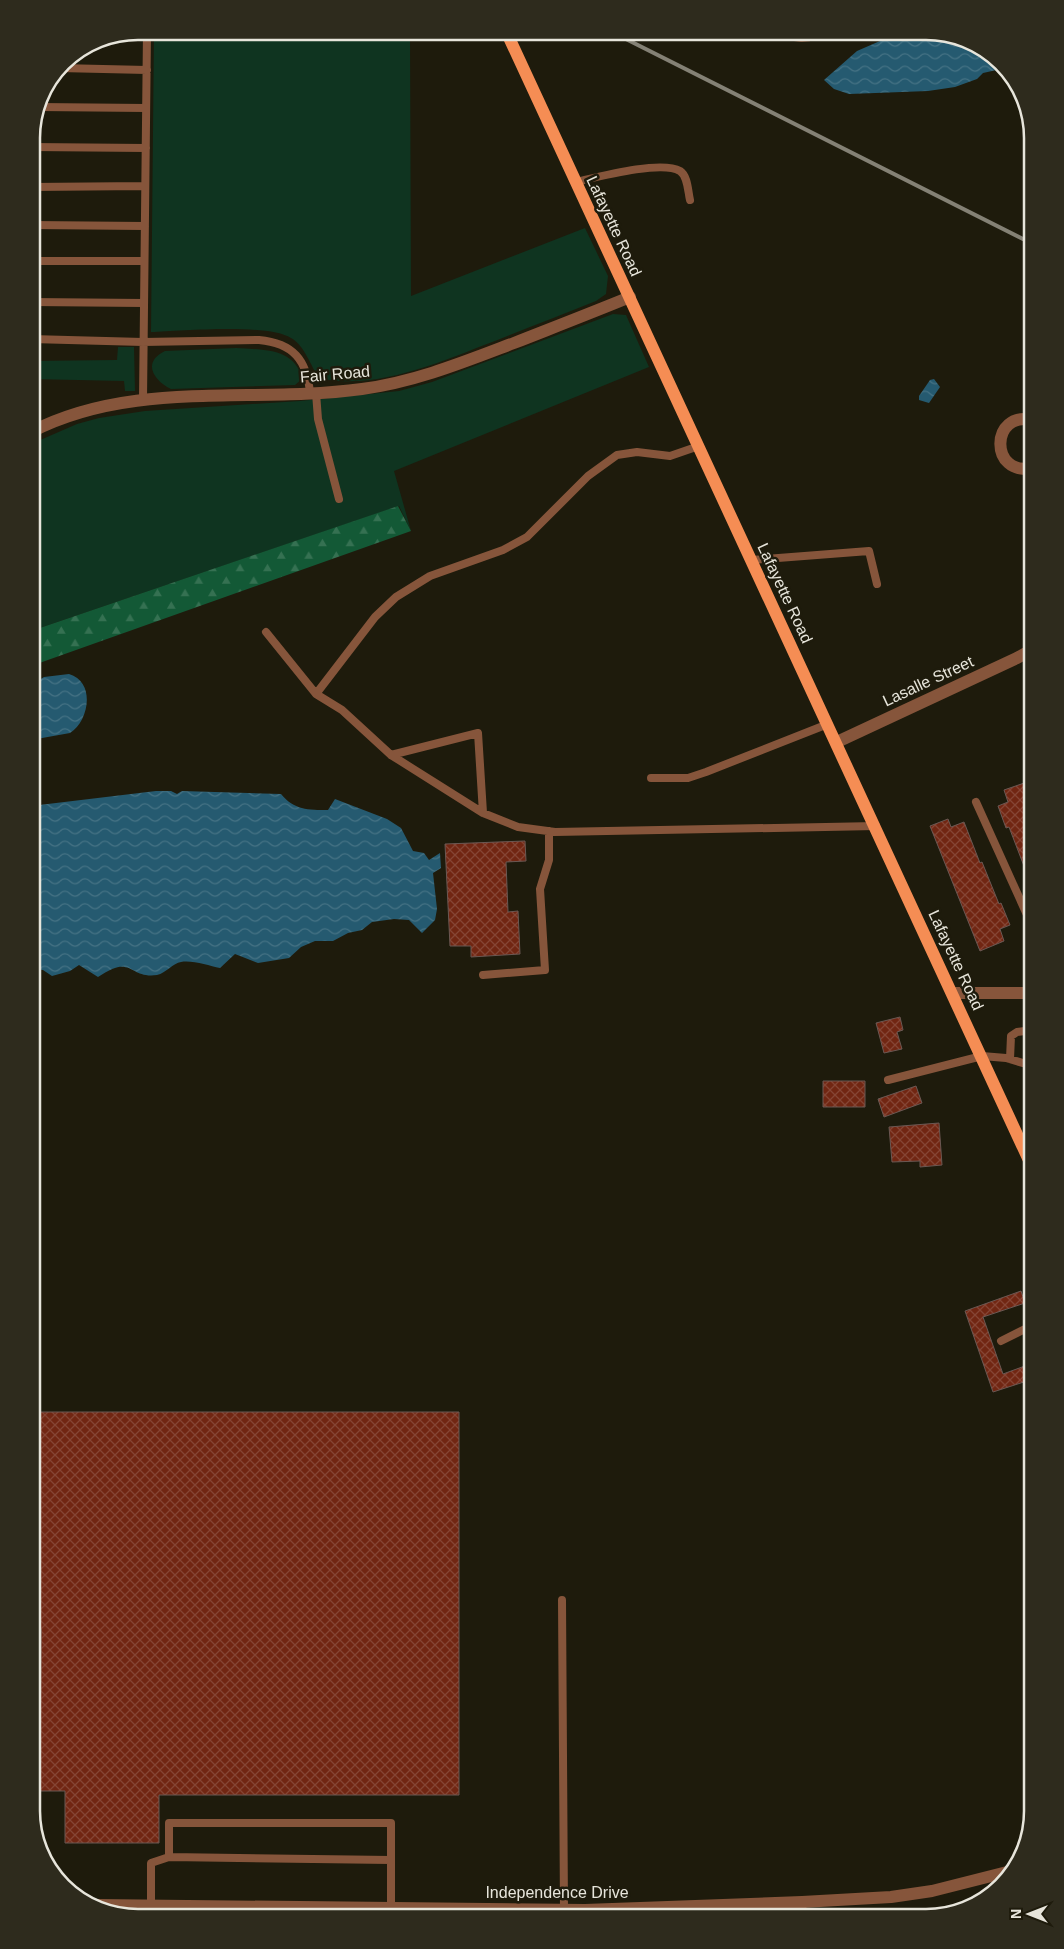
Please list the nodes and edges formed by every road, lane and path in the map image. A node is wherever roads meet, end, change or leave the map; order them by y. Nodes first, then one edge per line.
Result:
1 (147, 40) edge
2 (510, 40) edge
3 (70, 68) edge
4 (147, 70) junction
5 (45, 107) edge
6 (146, 108) junction
7 (40, 147) edge
8 (146, 148) junction
9 (576, 182) junction
10 (145, 186) junction
11 (40, 187) edge
12 (690, 200) dead end
13 (40, 225) edge
14 (145, 226) junction
15 (40, 261) edge
16 (144, 261) junction
17 (630, 297) junction
18 (40, 302) edge
19 (144, 303) junction
20 (40, 339) edge
21 (143, 342) junction
22 (313, 393) junction
23 (142, 400) junction
24 (1024, 419) edge
25 (40, 428) edge
26 (699, 446) junction
27 (1024, 469) edge
28 (339, 499) dead end
29 (752, 560) junction
30 (877, 584) dead end
31 (266, 632) dead end
32 (1024, 654) edge
33 (316, 694) junction
34 (828, 724) junction
35 (837, 742) junction
36 (391, 754) junction
37 (650, 778) dead end
38 (976, 802) dead end
39 (484, 813) junction
40 (876, 826) junction
41 (549, 831) junction
42 (1024, 908) edge
43 (483, 975) dead end
44 (953, 993) junction
45 (1024, 993) edge
46 (1024, 1031) edge
47 (982, 1056) junction
48 (1010, 1059) junction
49 (1024, 1063) edge
50 (888, 1080) dead end
51 (1024, 1149) edge
52 (1024, 1330) edge
53 (1001, 1341) dead end
54 (562, 1600) dead end
55 (169, 1857) junction
56 (391, 1860) junction
57 (1001, 1874) edge
58 (802, 1902) junction
59 (112, 1905) edge
60 (151, 1906) junction
61 (391, 1908) junction
62 (478, 1909) edge
63 (564, 1909) edge
64 (675, 1909) edge
65 (802, 1909) edge

1 - 4 lane
2 - 9 main road, Lafayette Road
3 - 4 lane
4 - 6 lane
5 - 6 lane
6 - 8 lane
7 - 8 lane
8 - 10 lane
9 - 12 lane
9 - 17 main road, Lafayette Road
10 - 11 lane
10 - 14 lane
13 - 14 lane
14 - 16 lane
15 - 16 lane
16 - 19 lane
17 - 22 street, Fair Road
17 - 26 main road, Lafayette Road
18 - 19 lane
19 - 21 lane
20 - 21 lane
21 - 22 lane
21 - 23 lane
22 - 23 street, Fair Road
22 - 28 lane
23 - 25 street, Fair Road
24 - 27 street
26 - 29 main road, Lafayette Road
26 - 33 lane
29 - 30 lane
29 - 34 main road, Lafayette Road
31 - 33 lane
32 - 35 street, Lasalle Street
33 - 36 lane
34 - 35 main road, Lafayette Road
34 - 37 lane
35 - 40 main road, Lafayette Road
36 - 39 lane
36 - 39 lane
38 - 42 lane
39 - 41 lane
40 - 41 lane
40 - 44 main road, Lafayette Road
41 - 43 lane
44 - 45 street
44 - 47 main road, Lafayette Road
46 - 48 lane
47 - 48 lane
47 - 50 lane
47 - 51 main road, Lafayette Road
48 - 49 lane
52 - 53 lane
54 - 63 lane
55 - 56 lane
55 - 56 lane
55 - 60 lane
56 - 61 lane
57 - 58 street, Independence Drive
58 - 64 street, Independence Drive
58 - 65 lane
59 - 60 street, Independence Drive
60 - 61 street, Independence Drive
61 - 62 street, Independence Drive

